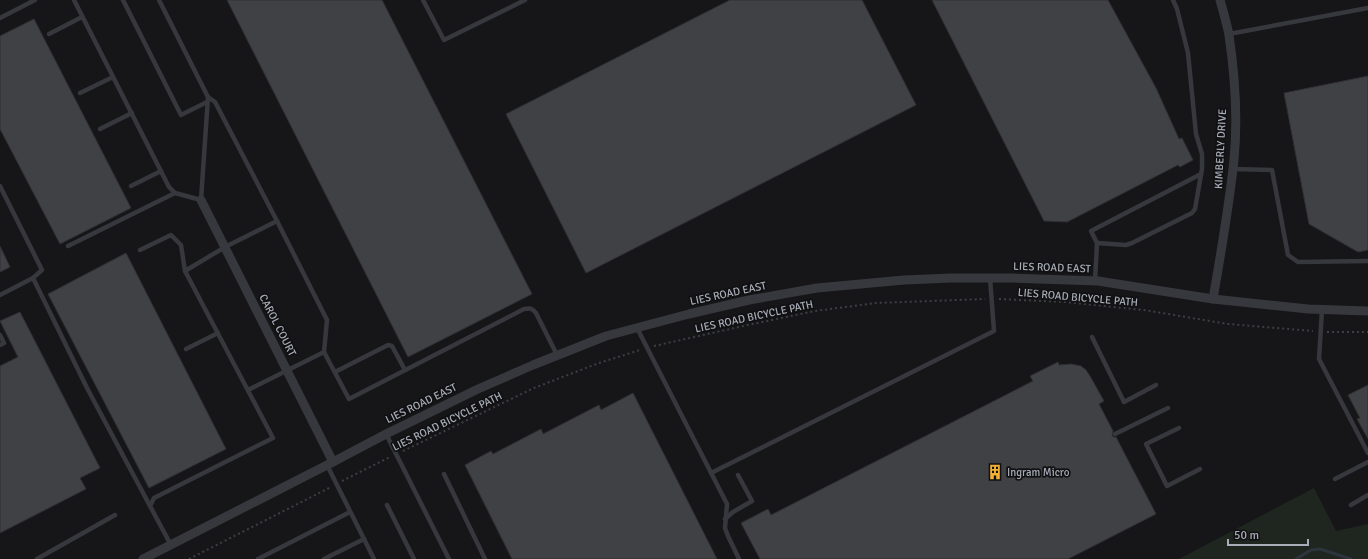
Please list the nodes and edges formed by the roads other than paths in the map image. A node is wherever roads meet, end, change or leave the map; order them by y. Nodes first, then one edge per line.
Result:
1 (35, 0) edge
2 (74, 0) edge
3 (123, 0) edge
4 (159, 0) edge
5 (423, 0) edge
6 (525, 0) edge
7 (1173, 0) edge
8 (1220, 0) edge
9 (1368, 8) edge
10 (82, 17) junction
11 (0, 18) edge
12 (49, 34) dead end
13 (1229, 34) junction
14 (113, 77) junction
15 (80, 93) dead end
16 (208, 99) junction
17 (132, 113) junction
18 (100, 129) dead end
19 (1233, 169) junction
20 (161, 171) junction
21 (1201, 174) junction
22 (0, 186) edge
23 (131, 186) dead end
24 (175, 193) junction
25 (201, 200) junction
26 (277, 221) junction
27 (1097, 243) junction
28 (68, 246) dead end
29 (225, 247) junction
30 (140, 250) dead end
31 (1368, 261) edge
32 (185, 271) junction
33 (33, 278) junction
34 (990, 278) junction
35 (1094, 281) junction
36 (0, 295) edge
37 (1214, 299) junction
38 (1322, 310) junction
39 (1368, 311) edge
40 (636, 328) junction
41 (218, 332) junction
42 (0, 335) edge
43 (1092, 337) dead end
44 (0, 345) edge
45 (186, 349) dead end
46 (324, 352) junction
47 (557, 355) junction
48 (405, 370) junction
49 (287, 371) junction
50 (335, 372) junction
51 (1156, 385) dead end
52 (248, 390) junction
53 (1168, 408) dead end
54 (1179, 428) dead end
55 (386, 434) junction
56 (1115, 434) dead end
57 (1368, 453) edge
58 (1368, 462) edge
59 (330, 464) junction
60 (1200, 469) dead end
61 (711, 473) junction
62 (444, 474) dead end
63 (738, 475) dead end
64 (1334, 479) dead end
65 (1368, 495) edge
66 (387, 505) dead end
67 (1350, 505) dead end
68 (150, 506) junction
69 (350, 512) junction
70 (115, 515) dead end
71 (725, 519) junction
72 (364, 539) junction
73 (171, 545) junction
74 (37, 559) edge
75 (143, 559) edge
76 (258, 559) edge
77 (324, 559) edge
78 (374, 559) edge
79 (414, 559) edge
80 (450, 559) edge
81 (485, 559) edge
82 (739, 559) edge

1 - 11 lane
2 - 10 lane
3 - 16 lane
4 - 16 lane
5 - 6 lane
7 - 21 lane
8 - 13 street, KIMBERLY DRIVE
9 - 13 lane
10 - 12 lane
10 - 14 lane
13 - 19 street, KIMBERLY DRIVE
14 - 15 lane
14 - 17 lane
16 - 25 lane
16 - 26 lane
17 - 18 lane
17 - 20 lane
19 - 31 lane
19 - 37 street, KIMBERLY DRIVE
20 - 23 lane
20 - 24 lane
21 - 27 lane
21 - 27 lane
22 - 33 lane
24 - 25 lane
24 - 28 lane
25 - 29 street, CAROL COURT
26 - 29 lane
26 - 46 lane
27 - 35 lane
29 - 32 lane
29 - 49 street, CAROL COURT
30 - 32 lane
32 - 41 lane
33 - 36 lane
33 - 68 lane
34 - 35 street, LIES ROAD EAST
34 - 40 street, LIES ROAD EAST
34 - 61 lane
35 - 37 street, LIES ROAD EAST
37 - 38 street, LIES ROAD EAST
38 - 39 street, LIES ROAD EAST
38 - 57 lane
40 - 47 street, LIES ROAD EAST
40 - 61 lane
41 - 45 lane
41 - 52 lane
42 - 44 lane
43 - 51 lane
46 - 49 lane
46 - 50 lane
47 - 48 lane
47 - 55 street, LIES ROAD EAST
48 - 50 lane
48 - 50 lane
49 - 52 lane
49 - 59 street, CAROL COURT
52 - 68 lane
53 - 56 lane
54 - 60 lane
55 - 59 street, LIES ROAD EAST
55 - 80 lane
58 - 64 lane
59 - 69 lane
59 - 73 street, LIES ROAD EAST
61 - 71 lane
62 - 81 lane
63 - 71 lane
65 - 67 lane
66 - 79 lane
68 - 73 lane
69 - 72 lane
69 - 76 lane
70 - 74 lane
71 - 82 lane
72 - 77 lane
72 - 78 lane
73 - 75 street, LIES ROAD EAST

